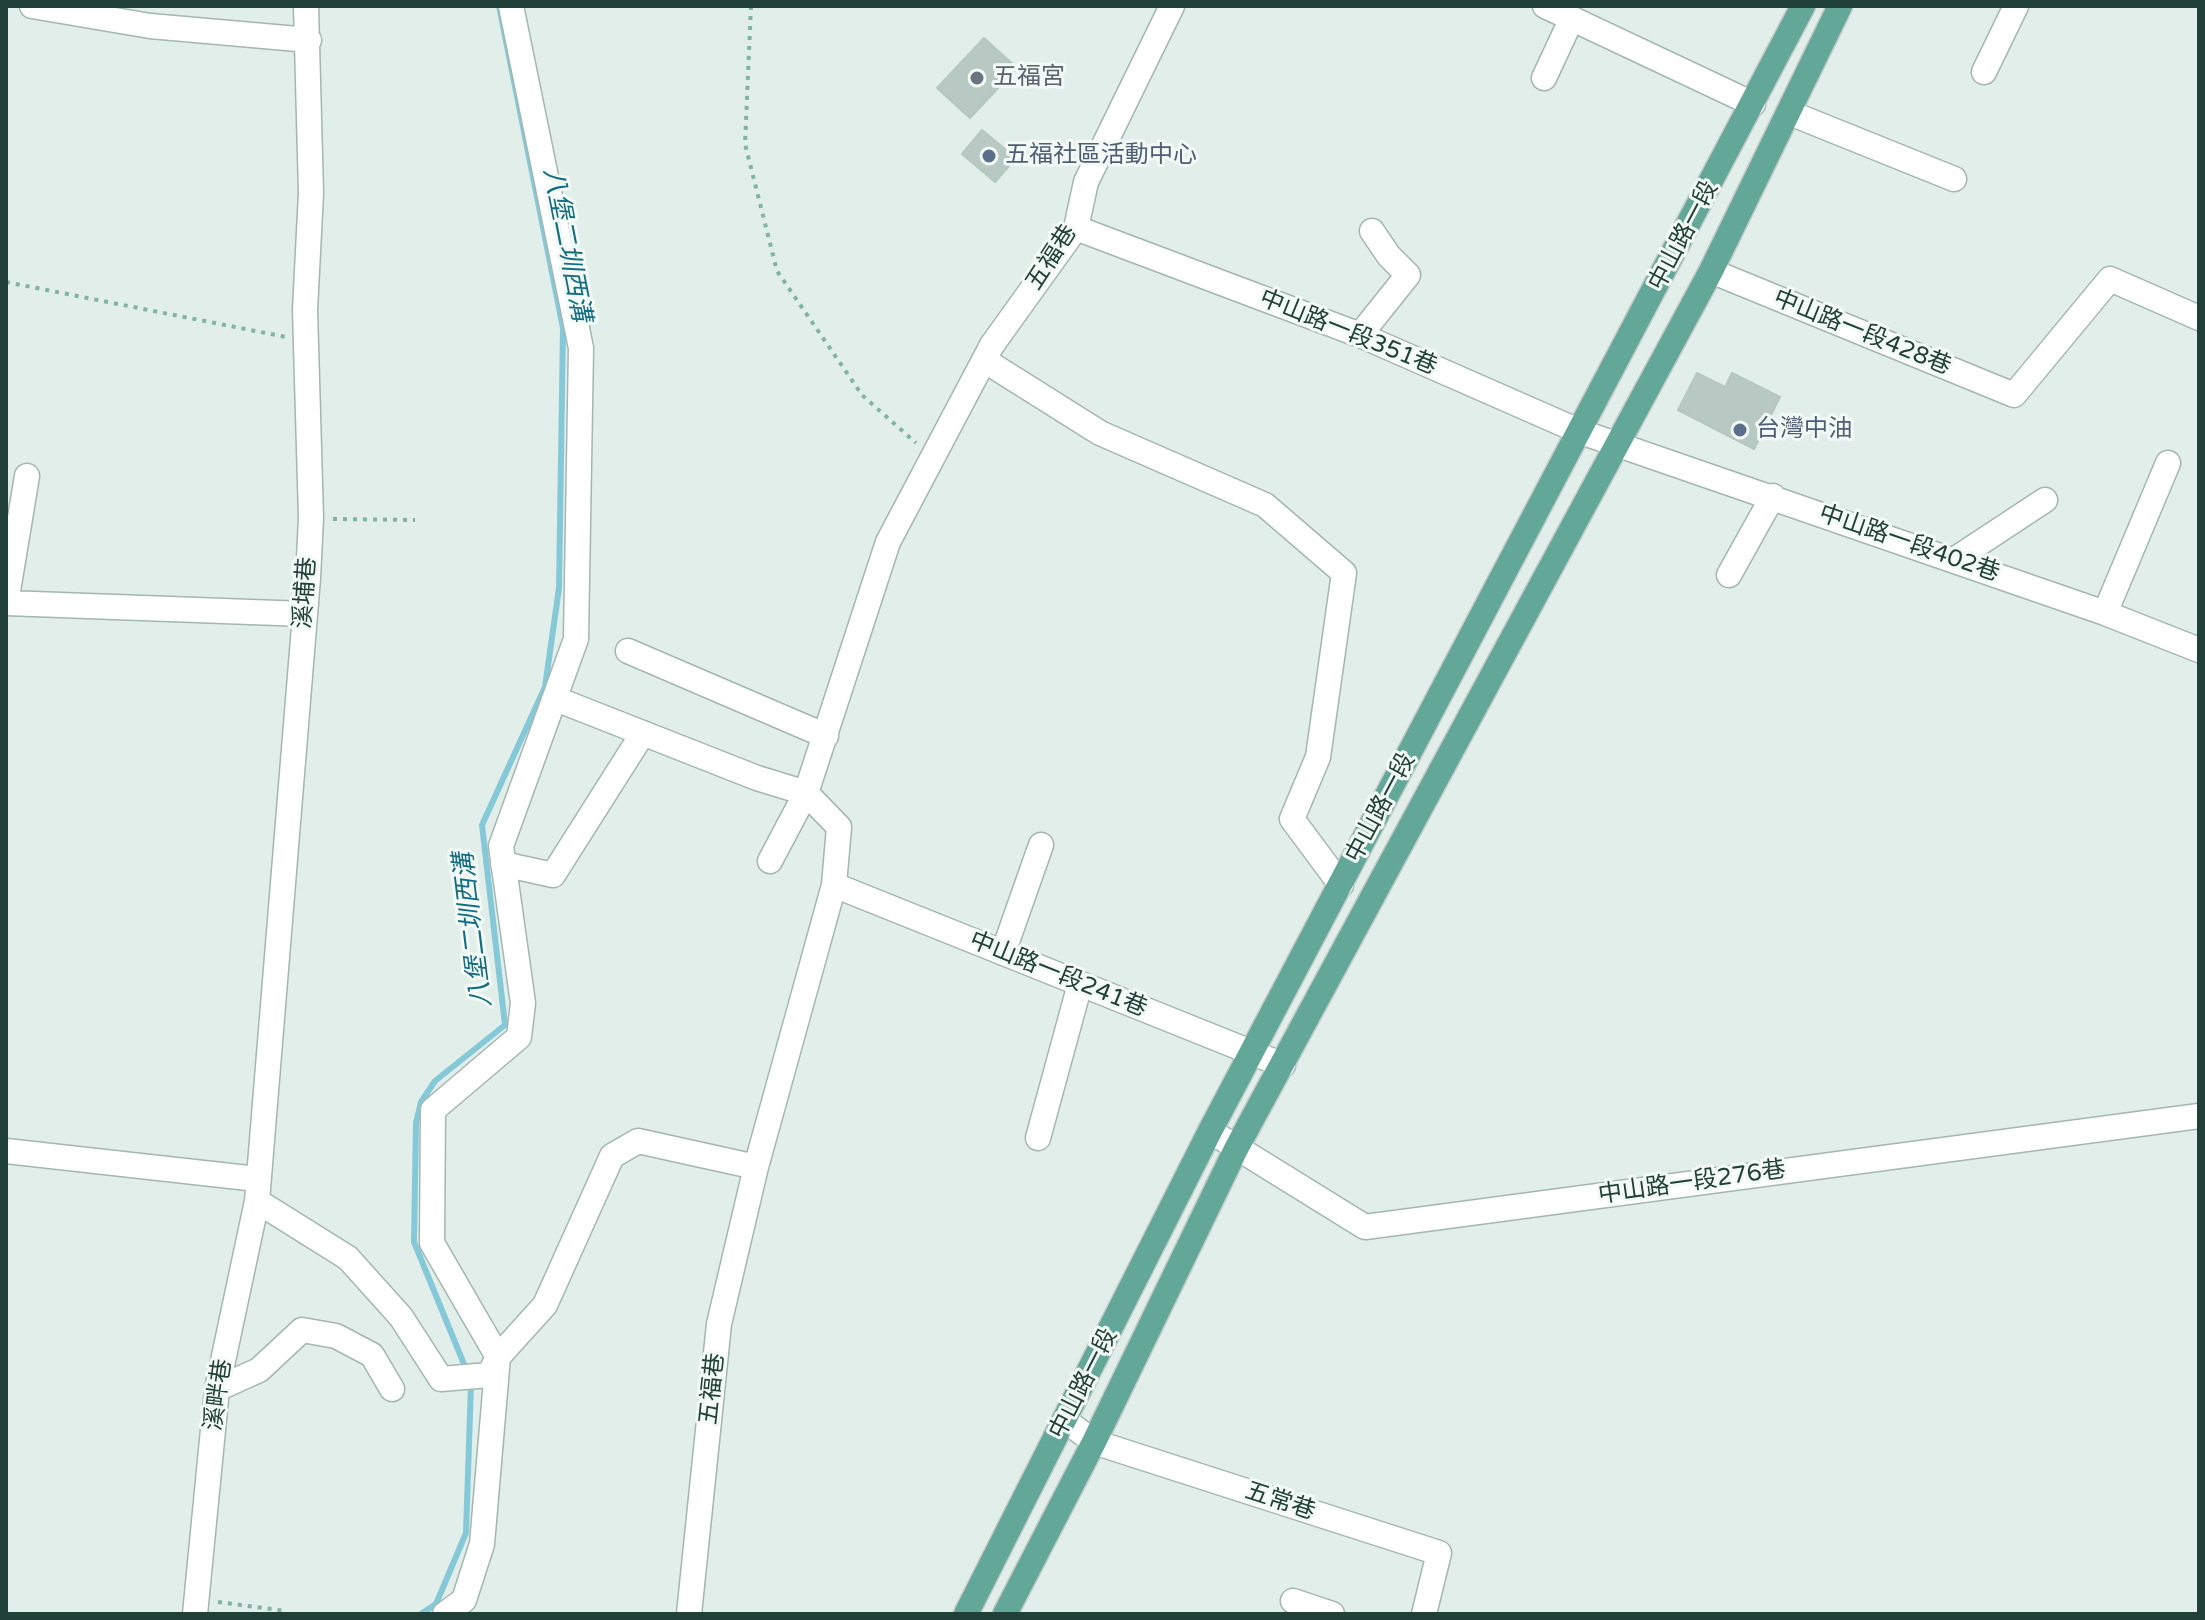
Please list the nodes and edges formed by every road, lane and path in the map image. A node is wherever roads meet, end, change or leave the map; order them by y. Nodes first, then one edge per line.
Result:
1 (32, 6) edge
2 (306, 6) edge
3 (511, 6) edge
4 (751, 6) edge
5 (1172, 6) edge
6 (1545, 6) edge
7 (1803, 6) edge
8 (1840, 6) edge
9 (2016, 6) edge
10 (1572, 18) junction
11 (309, 40) junction
12 (1984, 72) dead end
13 (1544, 78) dead end
14 (1753, 104) junction
15 (1790, 113) junction
16 (1954, 179) dead end
17 (1076, 228) junction
18 (1372, 231) dead end
19 (1711, 271) junction
20 (6, 282) edge
21 (2199, 318) edge
22 (1360, 335) junction
23 (308, 342) junction
24 (984, 360) junction
25 (1581, 432) junction
26 (1618, 444) junction
27 (932, 458) junction
28 (2168, 463) dead end
29 (27, 476) dead end
30 (1773, 496) junction
31 (2045, 500) dead end
32 (311, 518) junction
33 (415, 520) dead end
34 (1954, 560) junction
35 (1729, 575) dead end
36 (2105, 613) junction
37 (305, 614) junction
38 (2199, 650) edge
39 (628, 651) dead end
40 (556, 699) junction
41 (643, 733) junction
42 (826, 736) junction
43 (806, 793) junction
44 (1041, 845) dead end
45 (770, 861) dead end
46 (503, 864) junction
47 (834, 885) junction
48 (1341, 885) junction
49 (1003, 953) junction
50 (1080, 984) junction
51 (1252, 1052) junction
52 (1283, 1065) junction
53 (2199, 1116) edge
54 (1210, 1131) junction
55 (1038, 1138) dead end
56 (1236, 1149) junction
57 (6, 1151) edge
58 (756, 1167) junction
59 (257, 1190) junction
60 (493, 1366) junction
61 (217, 1389) junction
62 (392, 1389) dead end
63 (1066, 1421) junction
64 (1094, 1442) junction
65 (1293, 1601) dead end
66 (196, 1607) edge
67 (286, 1611) dead end
68 (445, 1614) edge
69 (689, 1614) edge
70 (966, 1614) edge
71 (1005, 1614) edge
72 (1332, 1614) edge
73 (1424, 1614) edge

1 - 11 street
2 - 11 street, 溪埔巷
3 - 40 street
4 - 27 path
5 - 17 street, 五福巷
6 - 10 street
7 - 14 main road, 中山路一段
8 - 15 main road, 中山路一段
9 - 12 street
10 - 13 street
10 - 14 street
11 - 23 street, 溪埔巷
14 - 25 main road, 中山路一段
15 - 16 street
15 - 19 main road, 中山路一段
17 - 22 street, 中山路一段351巷
17 - 24 street, 五福巷
18 - 22 street
19 - 21 street, 中山路一段428巷
19 - 26 main road, 中山路一段
20 - 23 path
22 - 25 street, 中山路一段351巷
23 - 32 street, 溪埔巷
24 - 27 street, 五福巷
24 - 48 street
25 - 26 street, 中山路一段351巷
25 - 48 main road, 中山路一段
26 - 30 street, 中山路一段402巷
26 - 52 main road, 中山路一段
27 - 42 street, 五福巷
28 - 36 street
29 - 37 street
30 - 34 street, 中山路一段402巷
30 - 35 street
31 - 34 street
32 - 33 path
32 - 37 street, 溪埔巷
34 - 36 street, 中山路一段402巷
36 - 38 street, 中山路一段402巷
37 - 59 street, 溪埔巷
39 - 42 street
40 - 41 street, 五福巷
40 - 46 street
41 - 43 street, 五福巷
41 - 46 street
42 - 43 street, 五福巷
43 - 45 street
43 - 47 street, 五福巷
44 - 49 street
46 - 60 street
47 - 49 street, 中山路一段241巷
47 - 58 street, 五福巷
48 - 51 main road, 中山路一段
49 - 50 street, 中山路一段241巷
50 - 51 street, 中山路一段241巷
50 - 55 street
51 - 52 street, 中山路一段241巷
51 - 54 main road, 中山路一段
52 - 56 main road, 中山路一段
53 - 56 street, 中山路一段276巷
54 - 56 street, 中山路一段276巷
54 - 63 main road, 中山路一段
56 - 64 main road, 中山路一段
57 - 59 street
58 - 60 street
58 - 69 street, 五福巷
59 - 60 street
59 - 61 street, 溪畔巷
60 - 68 street
61 - 62 street
61 - 66 street, 溪畔巷
63 - 64 street, 五常巷
63 - 70 main road, 中山路一段
64 - 71 main road, 中山路一段
64 - 73 street, 五常巷
65 - 72 street
66 - 67 path

